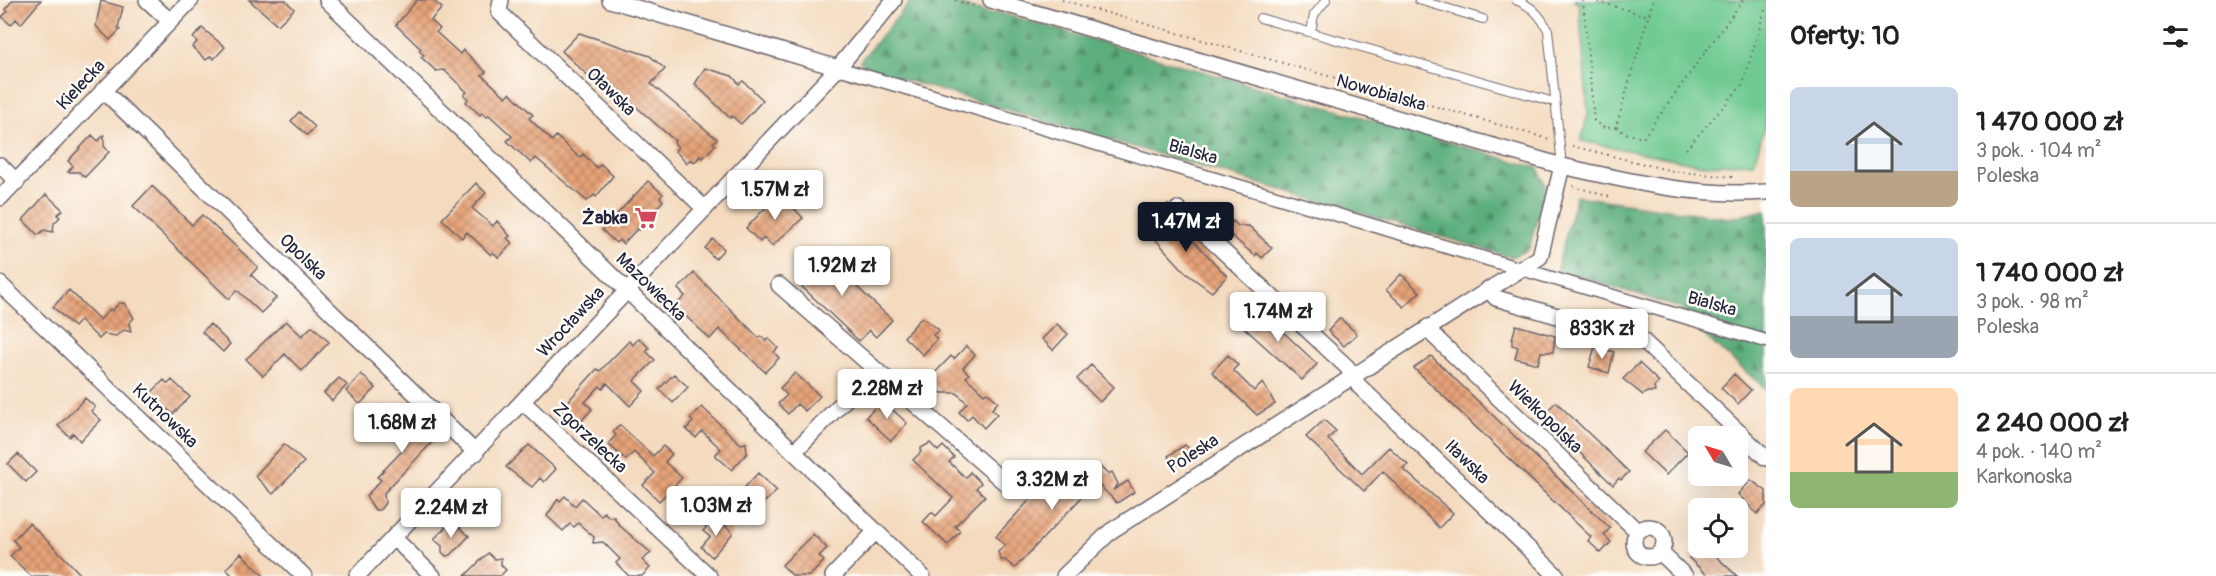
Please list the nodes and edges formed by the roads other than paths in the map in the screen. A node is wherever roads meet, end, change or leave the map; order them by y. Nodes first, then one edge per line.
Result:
1 (147, 0) edge
2 (191, 0) edge
3 (327, 0) edge
4 (501, 0) edge
5 (610, 0) edge
6 (894, 0) edge
7 (1326, 0) edge
8 (1419, 0) edge
9 (1516, 0) edge
10 (987, 4) edge
11 (1260, 18) dead end
12 (1483, 19) dead end
13 (170, 21) junction
14 (1311, 32) junction
15 (838, 68) junction
16 (103, 90) junction
17 (1554, 102) junction
18 (0, 165) edge
19 (1562, 166) junction
20 (17, 182) junction
21 (1766, 192) edge
22 (0, 198) edge
23 (705, 209) junction
24 (1178, 209) dead end
25 (1522, 269) junction
26 (0, 284) edge
27 (779, 285) dead end
28 (1488, 289) junction
29 (627, 291) junction
30 (1428, 327) junction
31 (1766, 340) edge
32 (875, 369) junction
33 (1352, 375) junction
34 (523, 402) junction
35 (795, 451) junction
36 (476, 453) junction
37 (1766, 458) edge
38 (1012, 489) dead end
39 (876, 531) junction
40 (1638, 532) junction
41 (394, 538) junction
42 (1661, 553) junction
43 (304, 576) edge
44 (357, 576) edge
45 (433, 576) edge
46 (709, 576) edge
47 (833, 576) edge
48 (922, 576) edge
49 (1064, 576) edge
50 (1557, 576) edge
51 (1685, 576) edge

1 - 13 street
2 - 13 street, Kielecka
3 - 29 street, Mazowiecka
4 - 23 street, Oławska
5 - 15 street, Bialska
6 - 15 street, Wrocławska
7 - 14 lane
8 - 12 lane
9 - 17 lane
10 - 19 street, Nowobialska
11 - 14 lane
13 - 16 street, Kielecka
14 - 17 lane
15 - 23 street, Wrocławska
15 - 25 street, Bialska
16 - 20 street, Kielecka
16 - 36 street, Opolska
17 - 19 lane
18 - 20 street
19 - 21 street, Nowobialska
19 - 25 street, Poleska
20 - 22 street, Kielecka
23 - 29 street, Wrocławska
24 - 33 street
25 - 28 street, Poleska
25 - 31 street, Bialska
26 - 43 street, Kutnowska
27 - 32 street
28 - 30 street, Poleska
28 - 37 street
29 - 34 street, Wrocławska
29 - 35 street, Mazowiecka
30 - 33 street, Poleska
30 - 40 street, Wielkopolska
32 - 35 street
32 - 38 street
33 - 49 street, Poleska
33 - 50 street, Iławska
34 - 36 street, Wrocławska
34 - 46 street, Zgorzelecka
35 - 39 street, Mazowiecka
36 - 41 street, Wrocławska
39 - 47 street
39 - 48 street, Mazowiecka
40 - 42 street
40 - 42 street
41 - 44 street, Wrocławska
41 - 45 street
42 - 51 street

